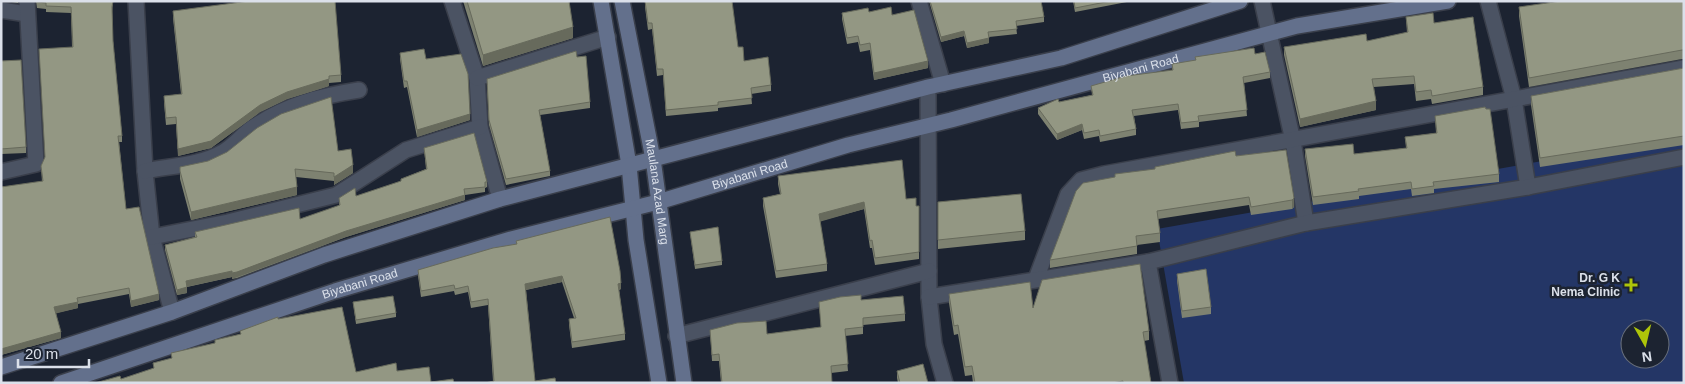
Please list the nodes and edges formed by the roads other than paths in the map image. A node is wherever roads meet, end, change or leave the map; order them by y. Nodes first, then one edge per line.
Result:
1 (136, 1) edge
2 (452, 1) edge
3 (601, 1) edge
4 (622, 1) edge
5 (920, 1) edge
6 (1240, 1) edge
7 (1262, 1) edge
8 (1448, 1) edge
9 (1488, 1) edge
10 (27, 7) edge
11 (1, 10) edge
12 (1269, 35) junction
13 (608, 38) junction
14 (1684, 68) edge
15 (477, 78) junction
16 (944, 84) junction
17 (928, 87) junction
18 (359, 90) dead end
19 (1514, 99) junction
20 (928, 126) junction
21 (480, 127) junction
22 (1293, 141) junction
23 (1684, 157) edge
24 (653, 159) junction
25 (629, 165) junction
26 (145, 171) junction
27 (1, 172) edge
28 (1528, 187) junction
29 (500, 199) junction
30 (658, 202) junction
31 (632, 207) junction
32 (1306, 223) junction
33 (152, 236) junction
34 (1148, 262) junction
35 (929, 271) junction
36 (1036, 279) junction
37 (929, 297) junction
38 (172, 312) junction
39 (676, 336) junction
40 (1, 367) edge
41 (61, 383) edge
42 (659, 383) edge
43 (684, 383) edge
44 (945, 383) edge
45 (1170, 383) edge

1 - 26 street
2 - 15 street
3 - 13 main road, Maulana Azad Marg
4 - 24 main road, Maulana Azad Marg
5 - 16 street
6 - 16 main road
7 - 12 street
8 - 12 main road, Biyabani Road
9 - 19 street
10 - 11 street
10 - 27 street
12 - 20 main road, Biyabani Road
12 - 22 street
13 - 15 street
13 - 25 main road, Maulana Azad Marg
14 - 19 street
15 - 21 street
16 - 17 main road
17 - 20 street
17 - 24 main road
18 - 26 street
19 - 22 street
19 - 28 street
20 - 30 main road, Biyabani Road
20 - 35 street
21 - 29 street
21 - 33 street
22 - 32 street
22 - 36 street
23 - 28 street
24 - 25 main road
24 - 30 main road, Maulana Azad Marg
25 - 29 main road
25 - 31 main road, Maulana Azad Marg
26 - 33 street
28 - 32 street
29 - 38 main road
30 - 31 main road, Biyabani Road
30 - 39 main road, Maulana Azad Marg
31 - 41 main road, Biyabani Road
31 - 42 main road, Maulana Azad Marg
32 - 34 street
33 - 38 street
34 - 36 street
34 - 45 street
35 - 37 street
35 - 39 street
36 - 37 street
37 - 44 street
38 - 40 main road
39 - 43 main road, Maulana Azad Marg

